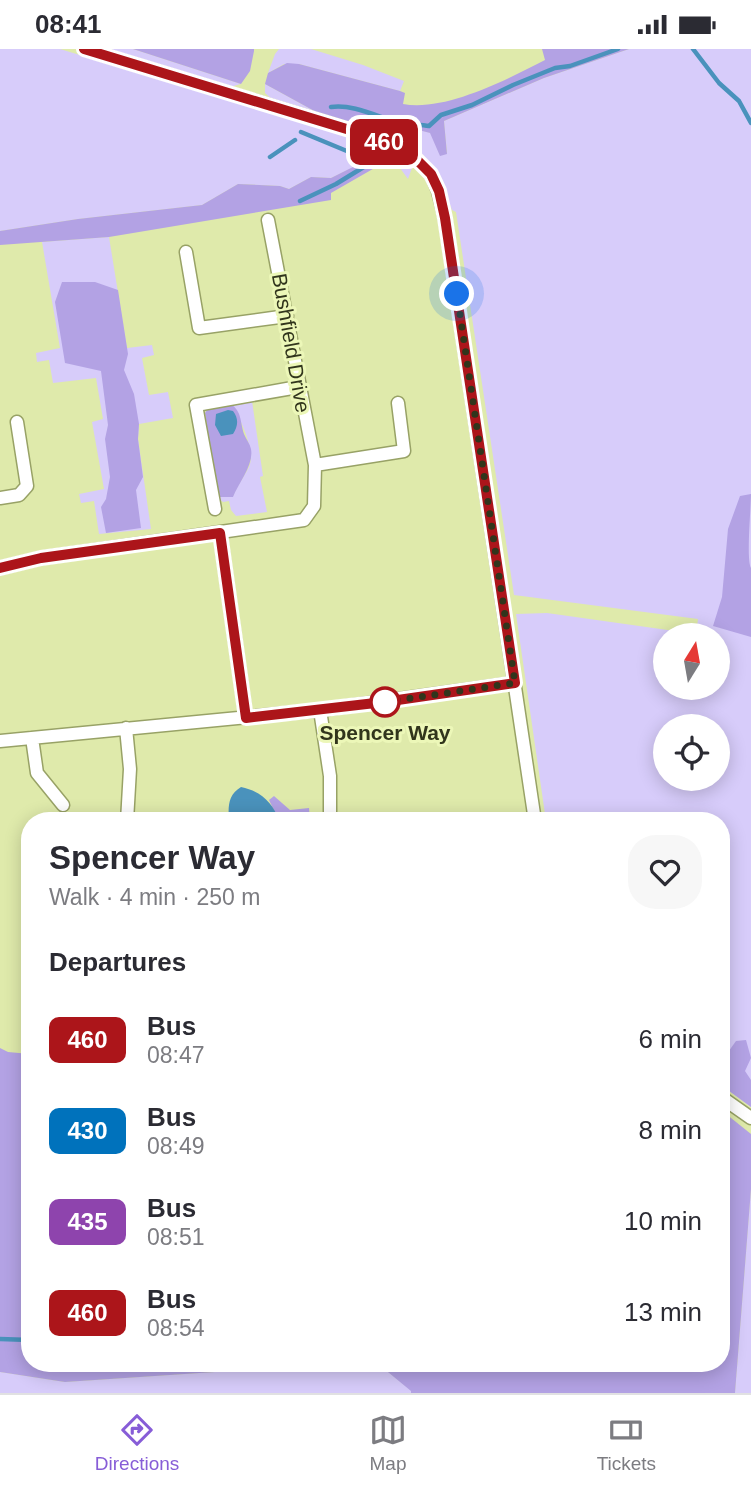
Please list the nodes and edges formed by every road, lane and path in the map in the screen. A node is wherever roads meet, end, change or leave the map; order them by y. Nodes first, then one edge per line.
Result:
1 (84, 49) edge
2 (268, 220) dead end
3 (186, 252) dead end
4 (287, 316) junction
5 (299, 387) junction
6 (398, 403) dead end
7 (17, 422) dead end
8 (315, 465) junction
9 (0, 498) edge
10 (215, 509) dead end
11 (220, 533) junction
12 (0, 568) edge
13 (515, 683) junction
14 (320, 711) junction
15 (246, 718) junction
16 (126, 729) junction
17 (33, 738) junction
18 (0, 740) edge
19 (63, 805) dead end
20 (128, 812) edge
21 (330, 812) edge
22 (534, 812) edge
23 (730, 1103) edge
24 (751, 1118) edge

1 - 13 street
2 - 4 street, Bushfield Drive
3 - 4 street
4 - 5 street, Bushfield Drive
5 - 8 street, Bushfield Drive
5 - 10 street
6 - 8 street
7 - 9 street
8 - 11 street, Bushfield Drive
11 - 12 street, Bushfield Drive
11 - 15 street
13 - 14 street
13 - 22 street
14 - 15 street
14 - 21 street
15 - 16 street
16 - 17 street
16 - 20 street
17 - 18 street
17 - 19 street
23 - 24 street

